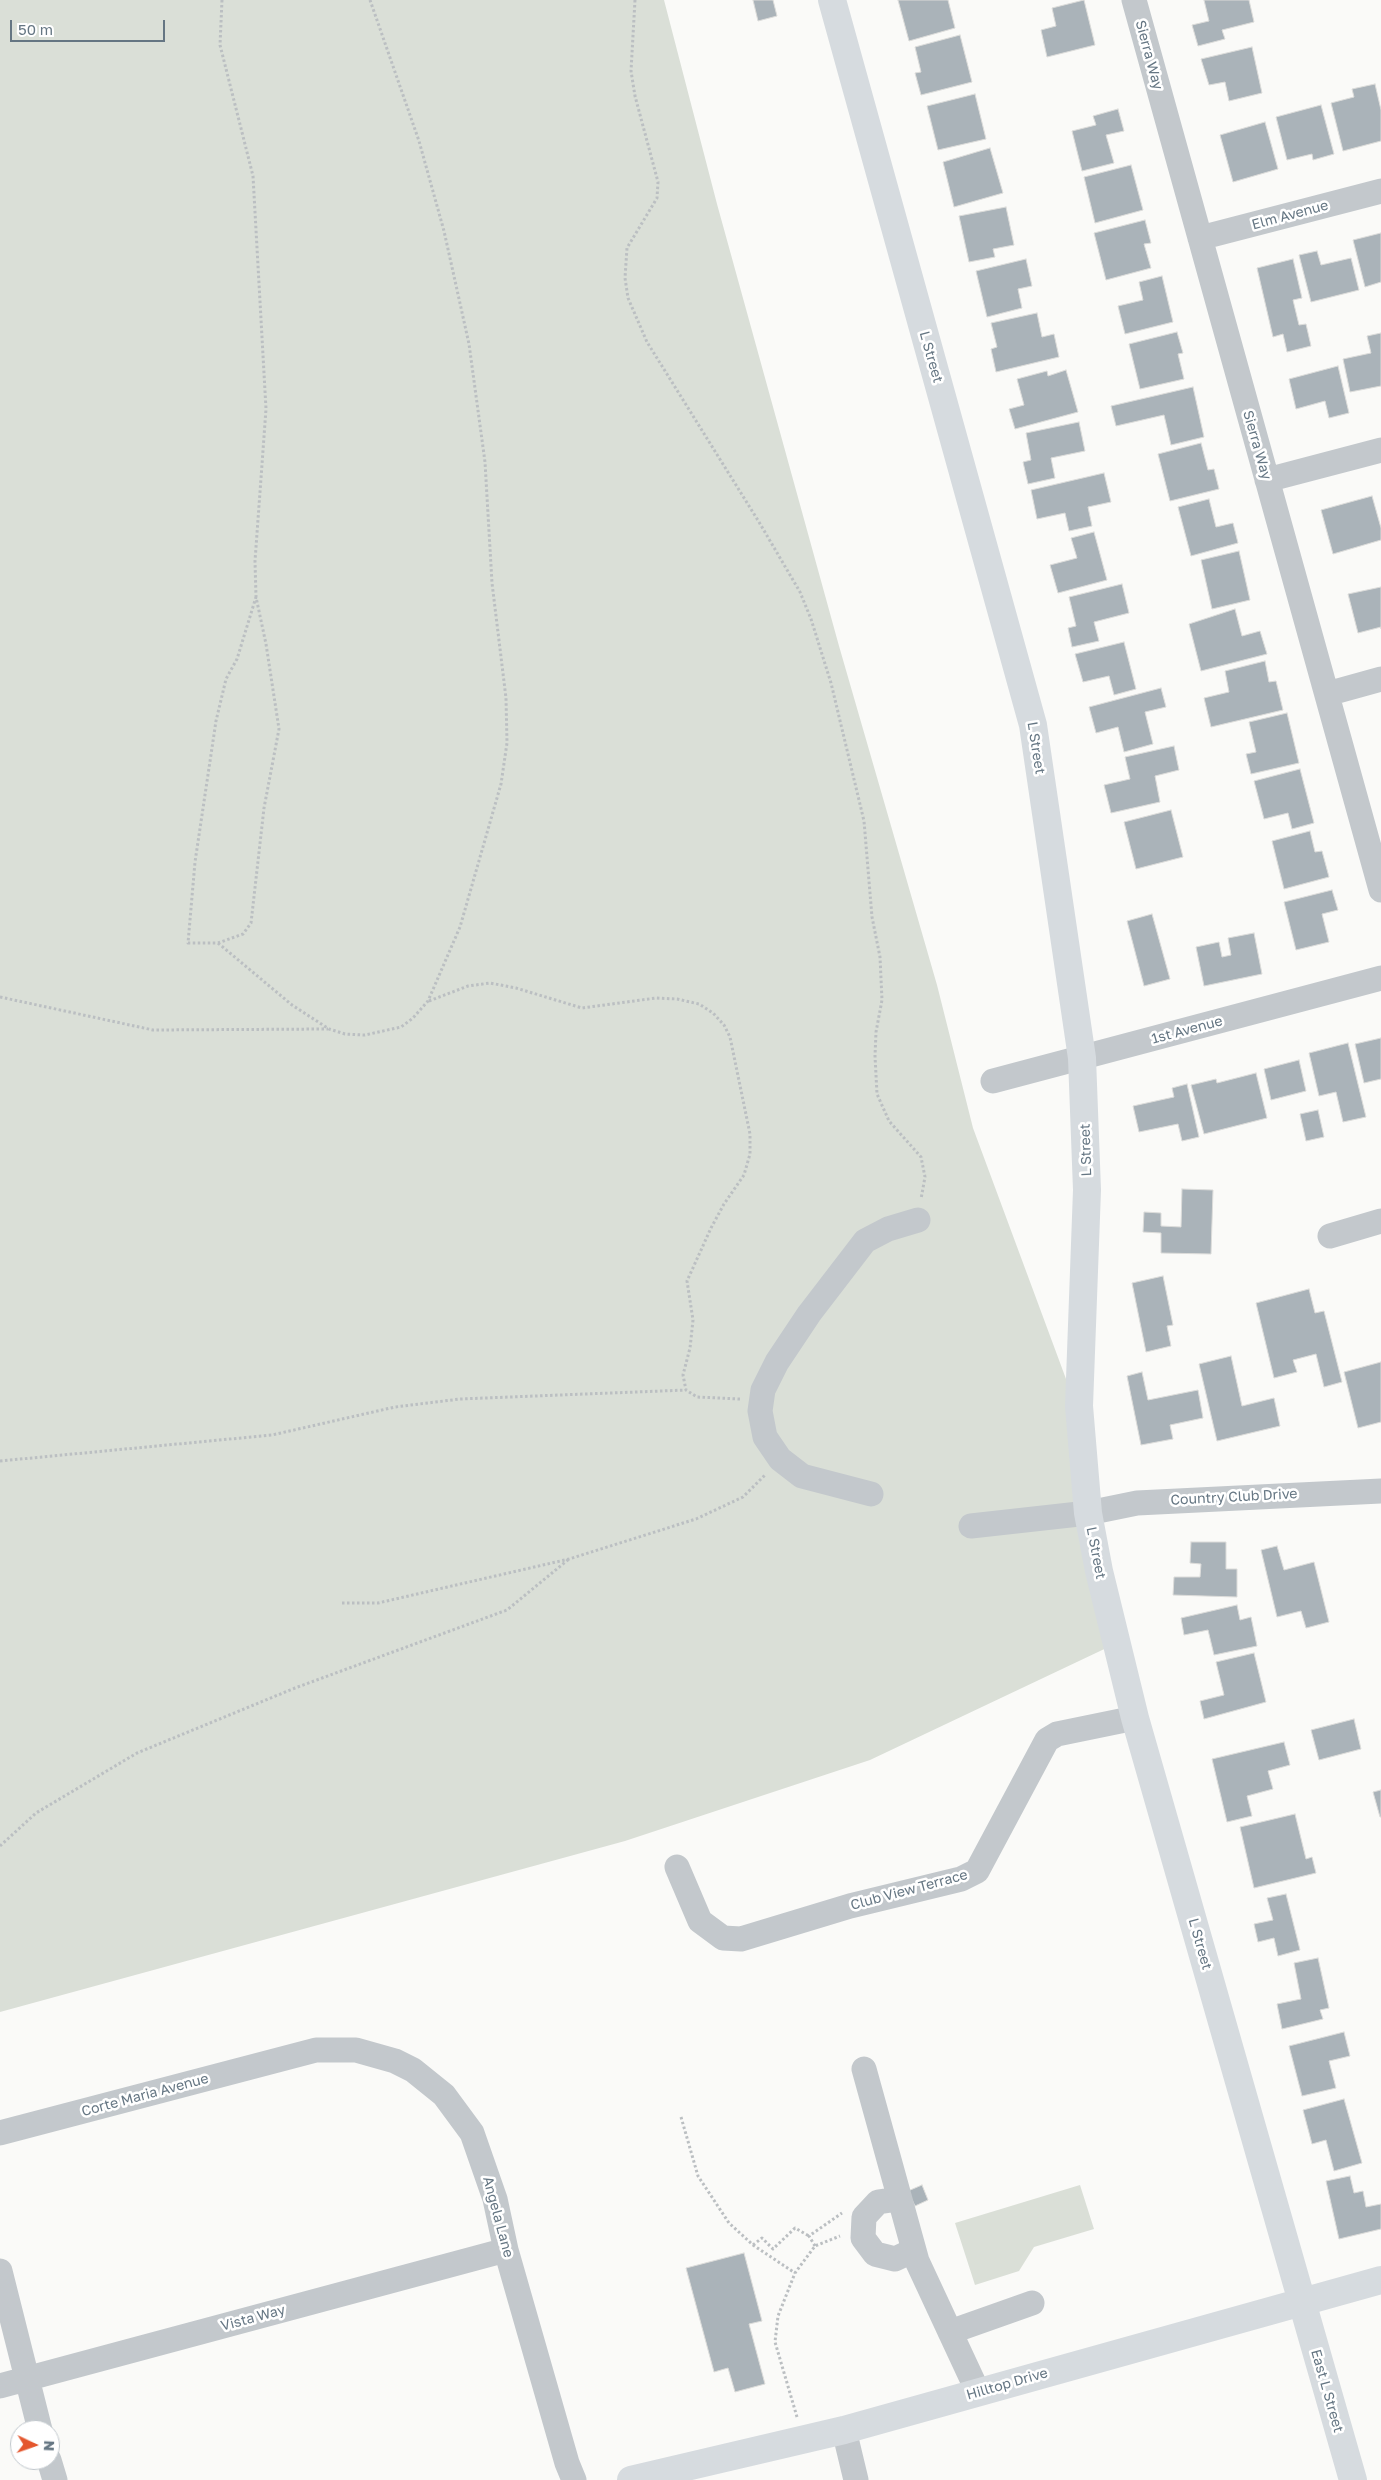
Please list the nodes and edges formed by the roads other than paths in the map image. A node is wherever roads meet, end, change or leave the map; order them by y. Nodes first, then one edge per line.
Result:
1 (832, 0) edge
2 (1134, 0) edge
3 (1381, 191) edge
4 (1200, 238) junction
5 (1381, 450) edge
6 (1267, 480) junction
7 (1381, 679) edge
8 (1326, 694) junction
9 (1381, 890) edge
10 (1381, 978) edge
11 (1082, 1058) junction
12 (993, 1081) dead end
13 (918, 1220) road end
14 (1381, 1221) edge
15 (1330, 1236) dead end
16 (1381, 1491) edge
17 (871, 1494) dead end
18 (1088, 1513) junction
19 (971, 1526) dead end
20 (1136, 1718) junction
21 (677, 1867) dead end
22 (289, 2056) joint
23 (864, 2069) dead end
24 (0, 2133) edge
25 (898, 2199) junction
26 (506, 2250) junction
27 (914, 2250) junction
28 (0, 2272) edge
29 (1381, 2280) edge
30 (1301, 2301) junction
31 (1032, 2303) dead end
32 (950, 2332) junction
33 (26, 2378) junction
34 (0, 2386) edge
35 (978, 2392) junction
36 (37, 2420) edge
37 (844, 2430) junction
38 (574, 2480) edge
39 (630, 2480) edge
40 (856, 2480) edge
41 (1353, 2480) edge

1 - 11 main road, L Street
2 - 4 street, Sierra Way
3 - 4 street, Elm Avenue
4 - 6 street, Sierra Way
5 - 6 street
6 - 8 street, Sierra Way
7 - 8 street
8 - 9 street, Sierra Way
10 - 11 street, 1st Avenue
11 - 12 street, 1st Avenue
11 - 18 main road, L Street
13 - 17 street
14 - 15 street
16 - 18 street, Country Club Drive
18 - 19 street, Country Club Drive
18 - 20 main road, L Street
20 - 21 street, Club View Terrace
20 - 30 main road, L Street
22 - 24 street, Corte Maria Avenue
22 - 26 street, Angela Lane
23 - 25 street
25 - 27 street
25 - 27 street
26 - 33 street, Vista Way
26 - 38 street, Angela Lane
27 - 32 street
28 - 33 street
29 - 30 main road, Hilltop Drive
30 - 35 main road, Hilltop Drive
30 - 41 main road, East L Street
31 - 32 street
32 - 35 street
33 - 34 street, Vista Way
33 - 36 street
35 - 37 main road, Hilltop Drive
37 - 39 main road, Hilltop Drive
37 - 40 street

